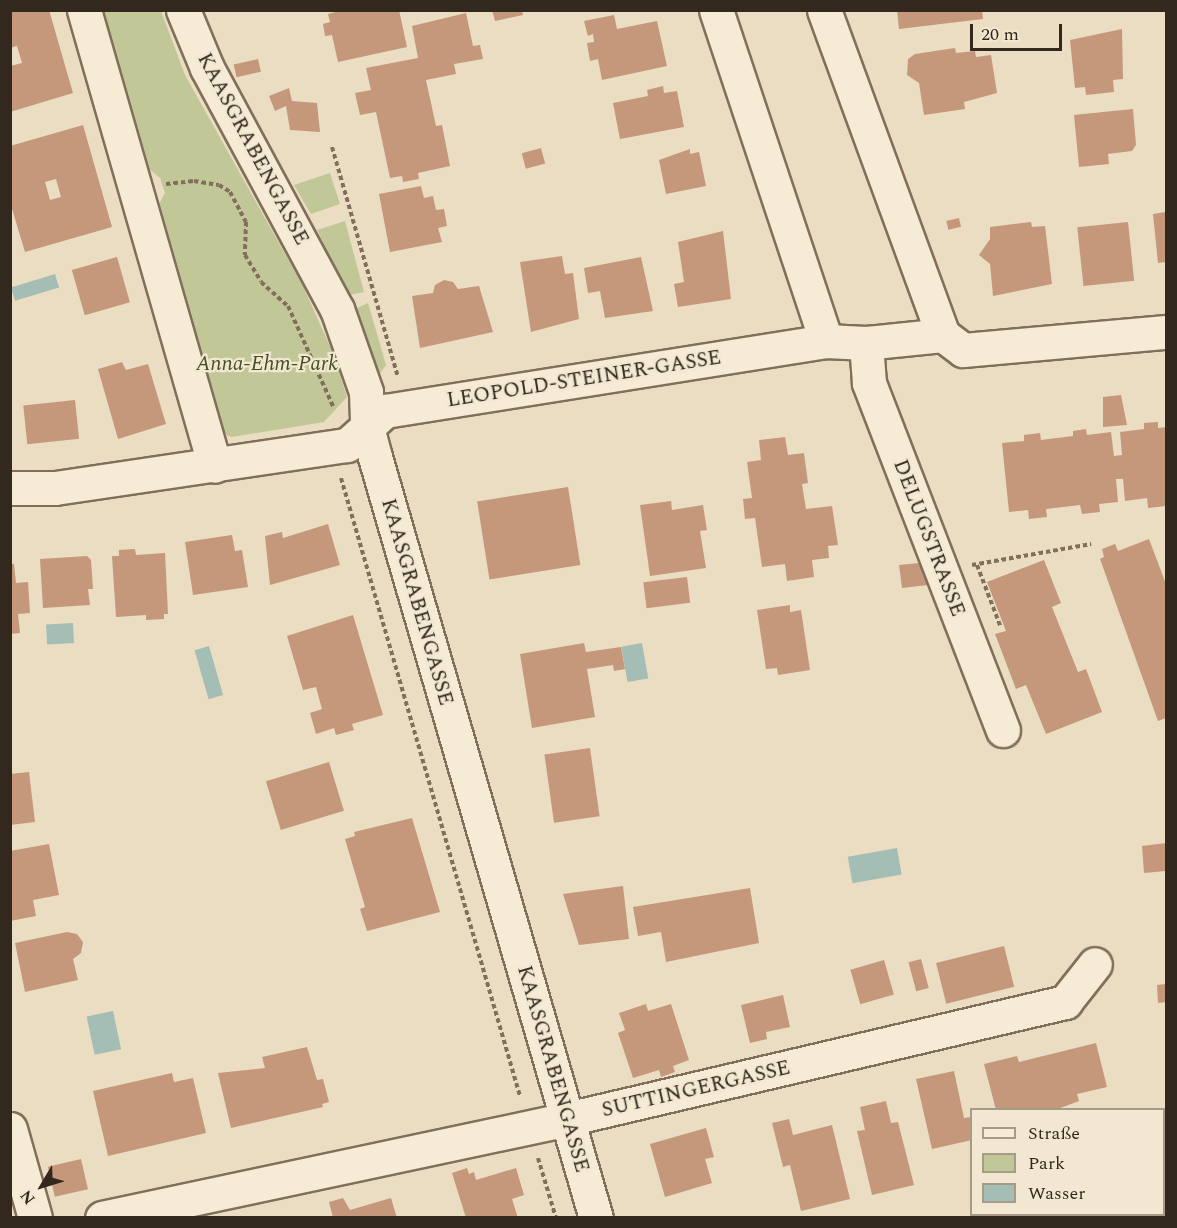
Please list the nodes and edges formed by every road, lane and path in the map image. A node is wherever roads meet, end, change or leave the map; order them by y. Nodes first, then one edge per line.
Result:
1 (84, 10) edge
2 (183, 10) edge
3 (716, 10) edge
4 (824, 10) edge
5 (332, 147) dead end
6 (136, 189) junction
7 (1167, 332) edge
8 (943, 334) junction
9 (826, 341) junction
10 (867, 343) junction
11 (406, 408) junction
12 (367, 427) junction
13 (332, 448) junction
14 (215, 466) junction
15 (10, 488) edge
16 (1091, 544) dead end
17 (1001, 628) dead end
18 (1003, 730) dead end
19 (1095, 964) dead end
20 (567, 1119) junction
21 (529, 1127) junction
22 (10, 1130) edge
23 (35, 1218) edge
24 (102, 1218) edge
25 (556, 1218) edge
26 (596, 1218) edge

1 - 6 street
2 - 12 street, KAASGRABENGASSE
3 - 9 street
4 - 8 street
5 - 11 path
6 - 12 path
6 - 14 street
7 - 8 street
8 - 10 street, LEOPOLD-STEINER-GASSE
9 - 10 street, LEOPOLD-STEINER-GASSE
9 - 11 street, LEOPOLD-STEINER-GASSE
10 - 18 street, DELUGSTRASSE
11 - 12 street, LEOPOLD-STEINER-GASSE
12 - 13 street, LEOPOLD-STEINER-GASSE
12 - 20 street, KAASGRABENGASSE
13 - 14 street, LEOPOLD-STEINER-GASSE
13 - 21 path
14 - 15 street, LEOPOLD-STEINER-GASSE
16 - 17 path
19 - 20 street, SUTTINGERGASSE
20 - 21 street, SUTTINGERGASSE
20 - 26 street, KAASGRABENGASSE
21 - 24 street, SUTTINGERGASSE
21 - 25 path
22 - 23 street

